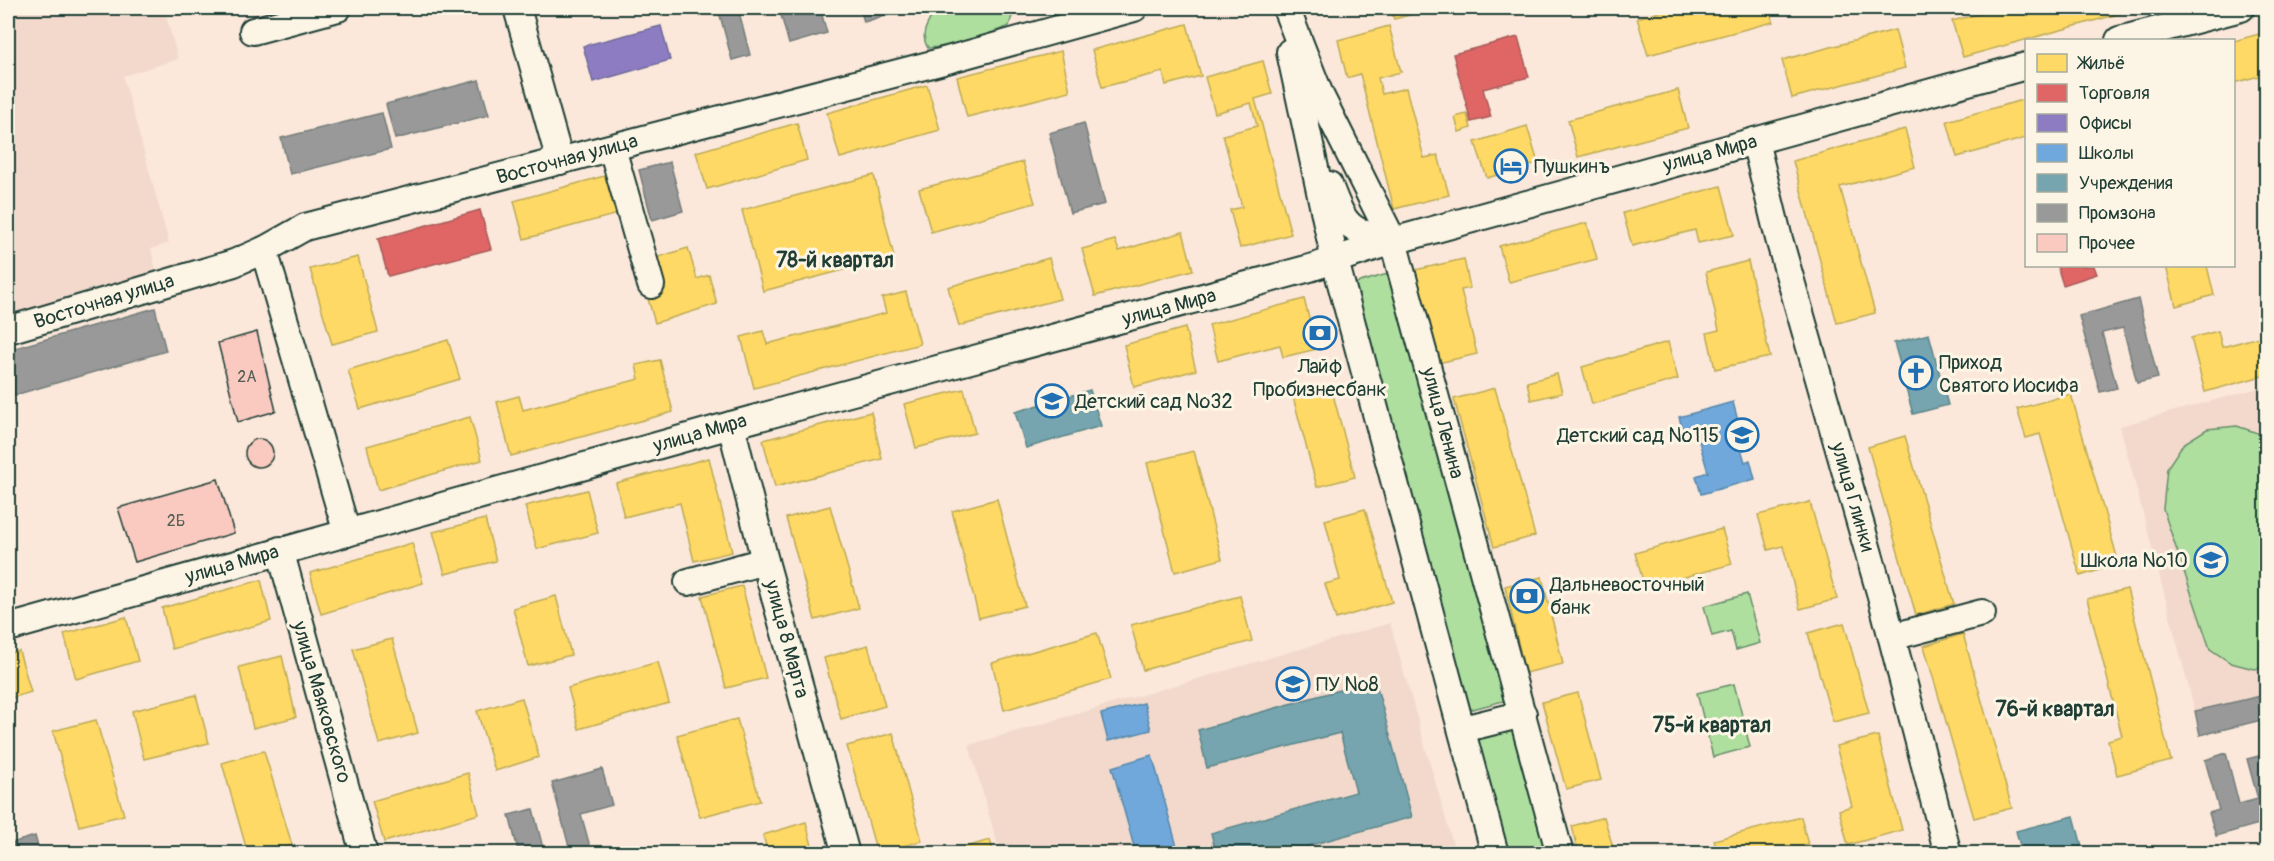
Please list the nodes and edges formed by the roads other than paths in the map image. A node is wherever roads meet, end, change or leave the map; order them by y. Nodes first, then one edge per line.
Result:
1 (338, 8) edge
2 (517, 8) edge
3 (1134, 8) edge
4 (1280, 8) edge
5 (1286, 8) edge
6 (2241, 8) edge
7 (253, 31) dead end
8 (2184, 32) edge
9 (2127, 39) edge
10 (2025, 66) edge
11 (1304, 116) junction
12 (1755, 141) junction
13 (612, 148) junction
14 (560, 161) junction
15 (1393, 241) junction
16 (264, 250) junction
17 (1335, 261) junction
18 (651, 285) dead end
19 (8, 330) edge
20 (731, 424) junction
21 (347, 533) junction
22 (280, 550) junction
23 (765, 561) junction
24 (688, 582) dead end
25 (1982, 613) dead end
26 (8, 628) edge
27 (1892, 637) junction
28 (1522, 714) junction
29 (1463, 729) junction
30 (364, 854) edge
31 (846, 854) edge
32 (1495, 854) edge
33 (1560, 854) edge
34 (1948, 854) edge

1 - 7 street
2 - 14 street
3 - 13 street, Восточная улица
4 - 11 street
5 - 15 street, улица Ленина
6 - 8 street
8 - 9 street
10 - 12 street, улица Мира
11 - 15 street, улица Мира
11 - 17 street
12 - 15 street, улица Мира
12 - 27 street, улица Глинки
13 - 14 street, Восточная улица
13 - 18 street
14 - 16 street, Восточная улица
15 - 17 street, улица Мира
15 - 28 street, улица Ленина
16 - 19 street, Восточная улица
16 - 21 street
17 - 20 street, улица Мира
17 - 29 street
20 - 21 street, улица Мира
20 - 23 street, улица 8 Марта
21 - 22 street, улица Мира
22 - 26 street, улица Мира
22 - 30 street, улица Маяковского
23 - 24 street
23 - 31 street, улица 8 Марта
25 - 27 street
27 - 34 street, улица Глинки
28 - 29 street
28 - 33 street, улица Ленина
29 - 32 street

